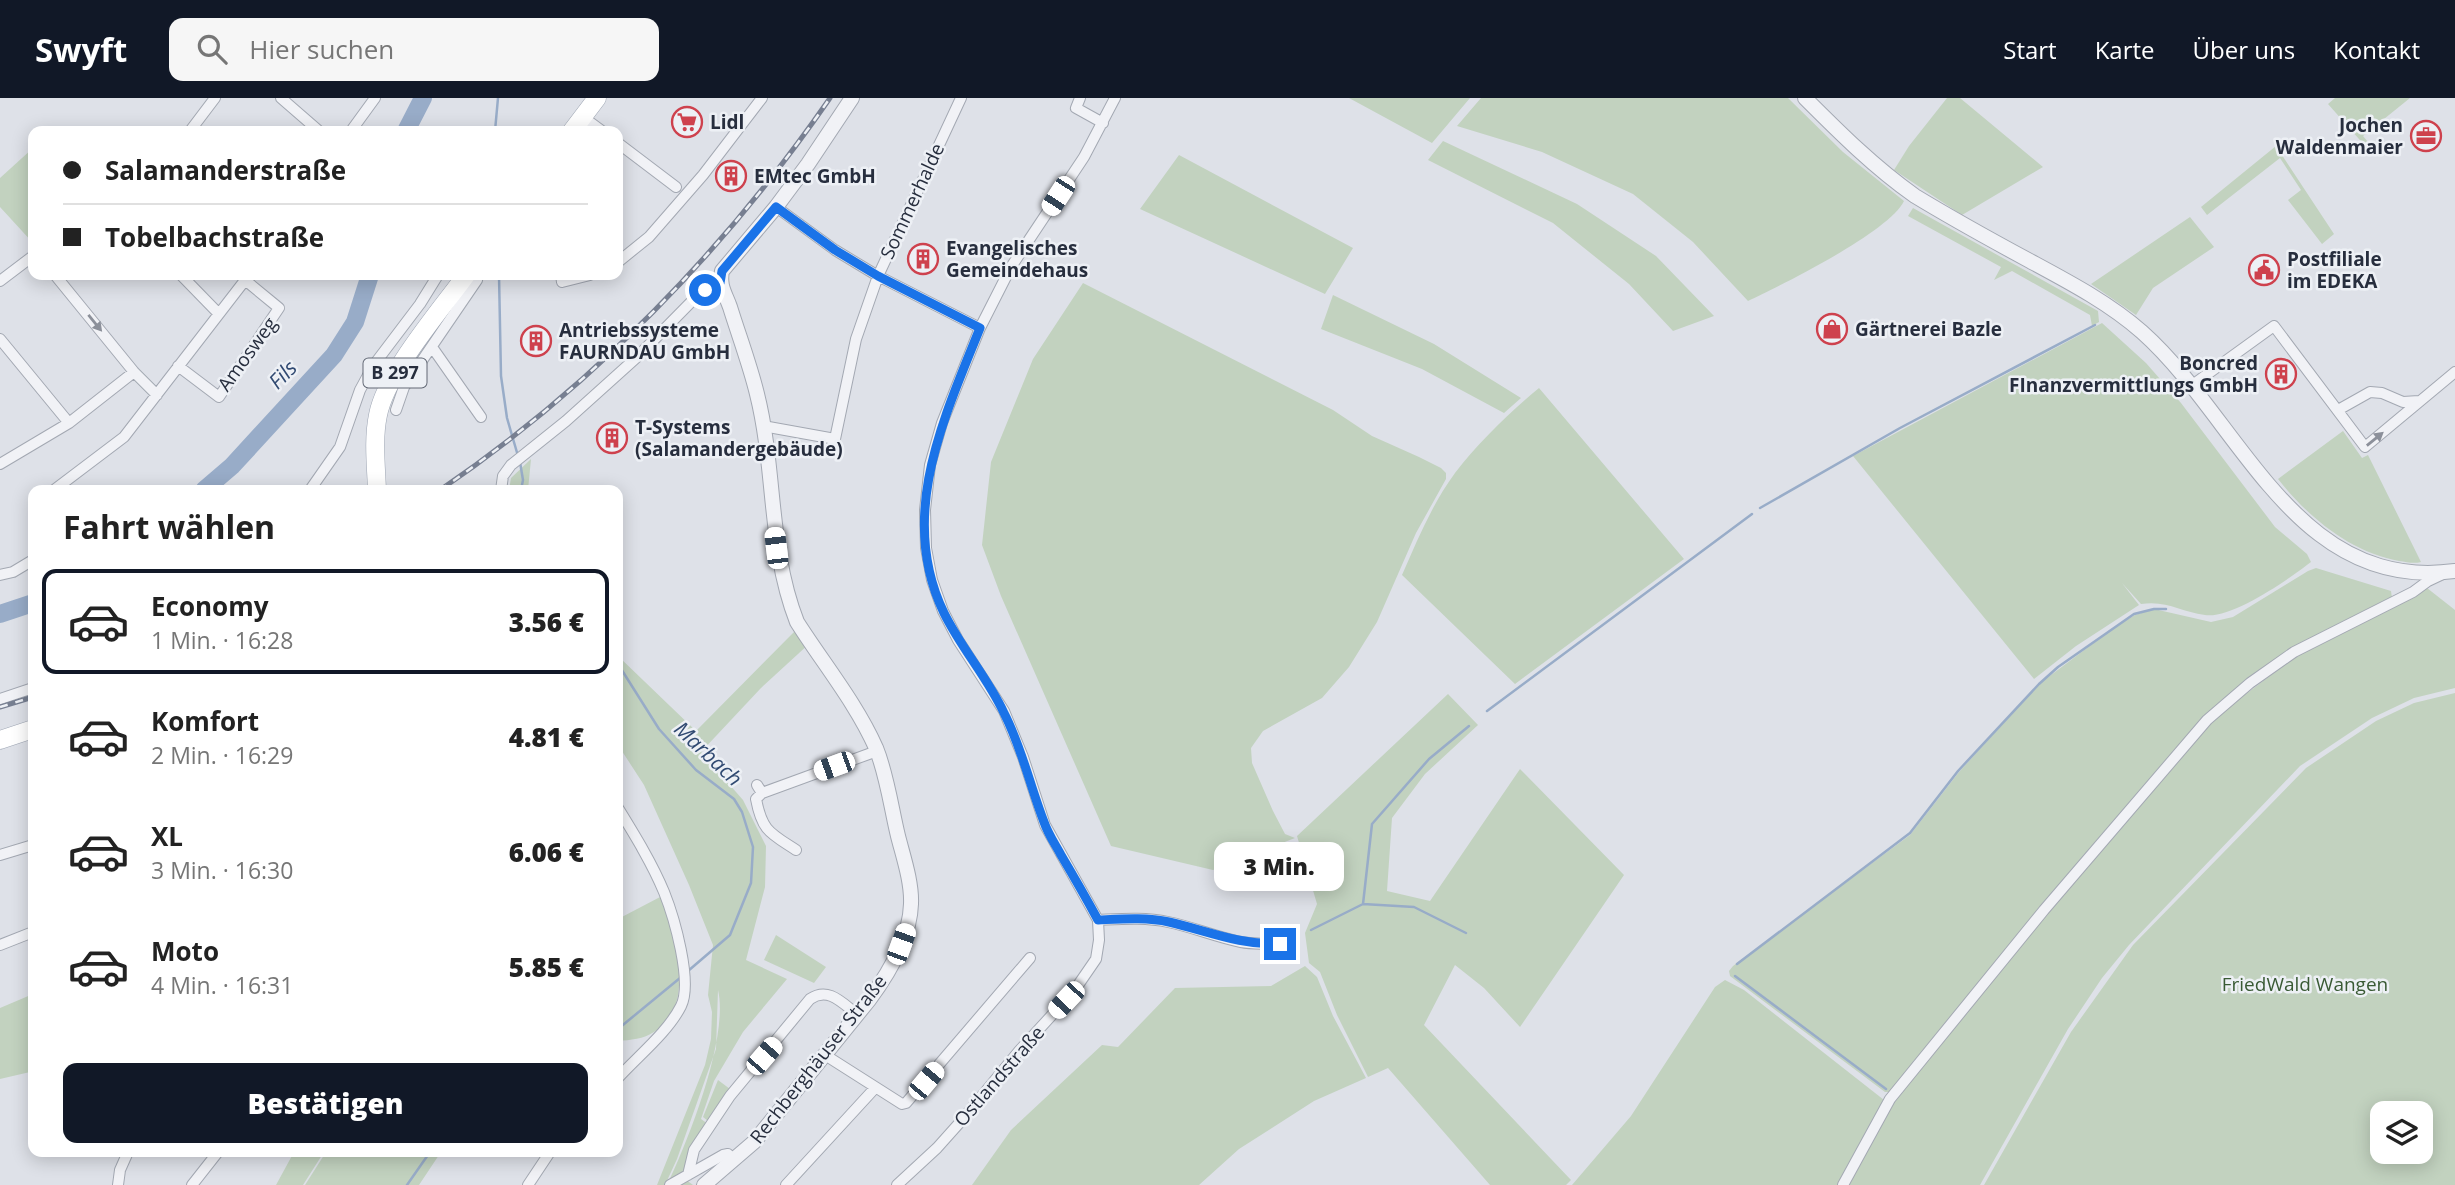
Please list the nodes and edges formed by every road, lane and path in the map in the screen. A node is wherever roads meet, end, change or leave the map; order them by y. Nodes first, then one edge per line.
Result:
1 (215, 98) edge
2 (281, 98) edge
3 (375, 98) edge
4 (597, 98) edge
5 (762, 98) edge
6 (852, 98) edge
7 (961, 98) edge
8 (1080, 98) edge
9 (1115, 98) edge
10 (1805, 98) edge
11 (1103, 123) junction
12 (578, 124) edge
13 (194, 126) edge
14 (312, 126) edge
15 (355, 126) edge
16 (623, 147) edge
17 (676, 187) dead end
18 (776, 207) junction
19 (623, 258) edge
20 (28, 260) edge
21 (878, 276) junction
22 (59, 280) edge
23 (186, 280) edge
24 (246, 280) edge
25 (250, 280) edge
26 (435, 280) edge
27 (462, 280) edge
28 (477, 280) edge
29 (0, 281) edge
30 (720, 283) junction
31 (219, 314) junction
32 (980, 328) junction
33 (0, 339) edge
34 (432, 347) junction
35 (178, 366) junction
36 (134, 372) junction
37 (2455, 372) edge
38 (2191, 386) junction
39 (158, 395) junction
40 (2419, 401) junction
41 (396, 410) dead end
42 (2338, 411) junction
43 (481, 417) dead end
44 (69, 422) junction
45 (763, 426) junction
46 (0, 464) edge
47 (61, 485) edge
48 (313, 485) edge
49 (377, 485) edge
50 (501, 485) edge
51 (28, 563) edge
52 (2451, 572) edge
53 (0, 575) edge
54 (28, 690) edge
55 (0, 699) edge
56 (28, 731) edge
57 (0, 740) edge
58 (877, 751) junction
59 (623, 817) edge
60 (28, 847) edge
61 (796, 850) dead end
62 (0, 855) edge
63 (1098, 920) junction
64 (28, 934) edge
65 (0, 945) edge
66 (1289, 947) dead end
67 (1030, 958) dead end
68 (858, 1015) junction
69 (825, 1055) junction
70 (623, 1073) edge
71 (875, 1088) junction
72 (126, 1157) edge
73 (214, 1157) edge
74 (547, 1157) edge
75 (734, 1160) junction
76 (688, 1175) junction
77 (118, 1185) edge
78 (192, 1185) edge
79 (528, 1185) edge
80 (670, 1185) edge
81 (704, 1185) edge
82 (786, 1185) edge
83 (897, 1185) edge
84 (1843, 1185) edge

1 - 13 street
2 - 14 street
3 - 15 street
4 - 12 main road
5 - 19 street
6 - 18 street
7 - 21 street, Sommerhalde
8 - 11 street
9 - 11 street
10 - 38 street
11 - 32 street
16 - 17 street
18 - 21 street
18 - 30 street
20 - 29 street
21 - 32 street
21 - 45 street, Sommerhalde
22 -> 36 street
23 - 31 street
24 - 31 street
25 - 35 street, Amosweg
26 - 48 street
27 - 49 main road, B 297
28 - 34 street
30 - 45 street, Rechberghäuser Straße
30 - 50 street
31 - 35 street
32 - 63 street
33 - 44 street
34 - 41 street
34 - 43 street
35 - 39 street
36 - 39 street
36 - 44 street
37 - 40 street
38 - 42 street
38 - 52 street
39 - 47 street
40 - 42 street
42 -> 40 street
44 - 46 street
45 - 58 street, Rechberghäuser Straße
51 - 53 street
52 - 84 street
54 - 55 street
56 - 57 main road
58 - 61 street
58 - 68 street, Rechberghäuser Straße
59 - 70 street
60 - 62 street
63 - 66 street
63 - 83 street, Ostlandstraße
64 - 65 street
67 - 71 street
68 - 69 street, Rechberghäuser Straße
68 - 76 street
69 - 71 street
69 - 75 street, Rechberghäuser Straße
71 - 82 street
72 - 77 street
73 - 78 street
74 - 79 street
75 - 76 street
75 - 81 street, Rechberghäuser Straße
76 - 80 street

